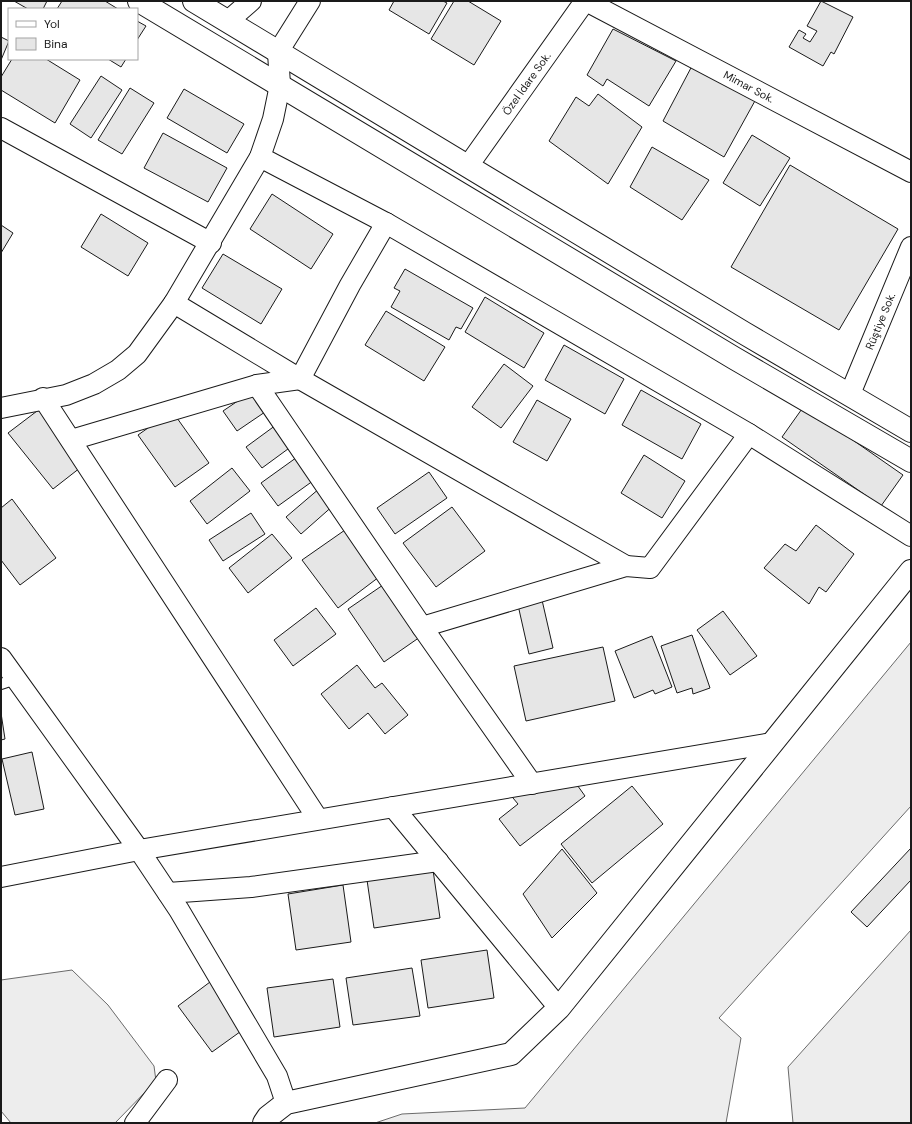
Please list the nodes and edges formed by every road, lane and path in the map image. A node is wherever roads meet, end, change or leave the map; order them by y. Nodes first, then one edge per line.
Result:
1 (139, 1) edge
2 (194, 1) edge
3 (251, 1) edge
4 (310, 1) edge
5 (586, 1) edge
6 (228, 21) junction
7 (278, 52) junction
8 (280, 85) junction
9 (1, 128) edge
10 (260, 157) junction
11 (468, 166) junction
12 (911, 172) edge
13 (386, 223) junction
14 (211, 243) junction
15 (911, 247) edge
16 (174, 303) junction
17 (300, 379) junction
18 (256, 385) junction
19 (850, 394) junction
20 (43, 398) junction
21 (1, 408) edge
22 (911, 431) edge
23 (749, 434) junction
24 (71, 440) junction
25 (911, 461) edge
26 (911, 536) edge
27 (626, 566) junction
28 (911, 571) edge
29 (422, 628) junction
30 (1, 658) edge
31 (8, 681) edge
32 (772, 743) junction
33 (532, 784) junction
34 (393, 807) junction
35 (318, 819) junction
36 (139, 850) junction
37 (438, 861) junction
38 (1, 877) edge
39 (168, 893) junction
40 (559, 1008) junction
41 (166, 1080) dead end
42 (286, 1103) junction
43 (135, 1123) edge
44 (264, 1123) edge

1 - 8 main road
2 - 6 main road
3 - 6 street
4 - 7 street
5 - 11 street, Özel İdare Sok.
5 - 12 street, Mimar Sok.
6 - 7 main road
7 - 8 street
7 - 11 main road
8 - 10 street
8 - 25 main road
9 - 14 street
10 - 13 street
10 - 14 street
11 - 19 main road
13 - 17 street
13 - 23 street
14 - 16 street
15 - 19 street, Rüştiye Sok.
16 - 17 street
16 - 20 street
17 - 18 street
17 - 27 street
18 - 24 street
18 - 29 street
19 - 22 main road
20 - 21 street
20 - 24 street
23 - 26 street
23 - 27 street
24 - 35 street
27 - 29 street
28 - 32 main road
29 - 33 street
30 - 31 street
31 - 36 street
32 - 33 street
32 - 40 main road
33 - 34 street
34 - 35 street
34 - 37 street
35 - 36 street
36 - 38 street
36 - 39 street
37 - 39 street
37 - 40 street
39 - 42 street
40 - 42 main road
41 - 43 street
42 - 44 main road

